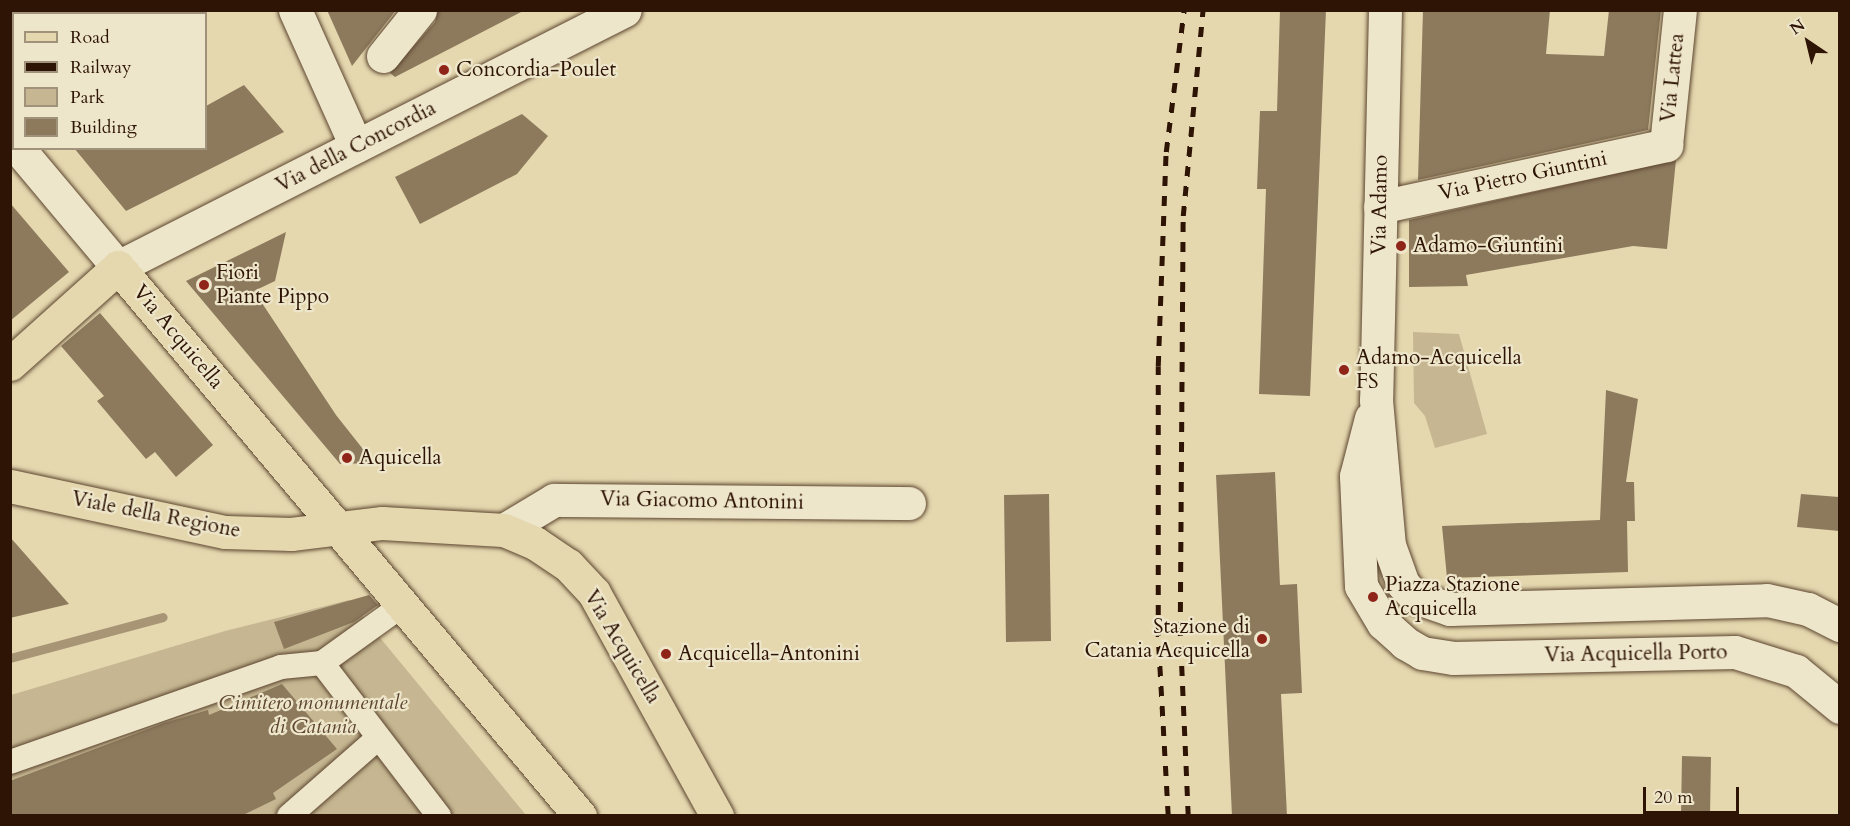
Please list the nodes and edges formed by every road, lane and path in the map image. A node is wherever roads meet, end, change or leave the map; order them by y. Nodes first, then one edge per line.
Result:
1 (295, 10) edge
2 (420, 10) edge
3 (1385, 10) edge
4 (1680, 10) edge
5 (623, 11) edge
6 (383, 56) dead end
7 (1666, 145) joint
8 (356, 146) junction
9 (20, 150) edge
10 (1380, 207) junction
11 (118, 267) junction
12 (10, 364) edge
13 (1376, 400) junction
14 (10, 486) edge
15 (909, 503) dead end
16 (339, 527) junction
17 (504, 531) junction
18 (404, 604) junction
19 (1839, 625) edge
20 (322, 663) junction
21 (1839, 707) edge
22 (377, 739) junction
23 (10, 762) edge
24 (290, 816) edge
25 (439, 816) edge
26 (579, 816) edge
27 (717, 816) edge

1 - 8 main road
2 - 6 main road
3 - 10 main road, Via Adamo
4 - 7 main road, Via Lattea
5 - 8 main road, Via della Concordia
7 - 10 main road, Via Pietro Giuntini
8 - 11 main road, Via della Concordia
9 - 11 main road, Via Acquicella
10 - 13 main road, Via Adamo
11 - 12 main road
11 - 16 main road, Via Acquicella
13 - 19 main road
13 - 21 main road, Via Acquicella Porto
14 - 16 main road, Viale della Regione
15 - 17 main road, Via Giacomo Antonini
16 - 17 main road, Via Acquicella
16 - 18 main road, Via Acquicella
17 - 27 main road, Via Acquicella
18 - 20 street
18 - 26 main road, Via Acquicella
20 - 22 street
20 - 23 street
22 - 24 street
22 - 25 street

